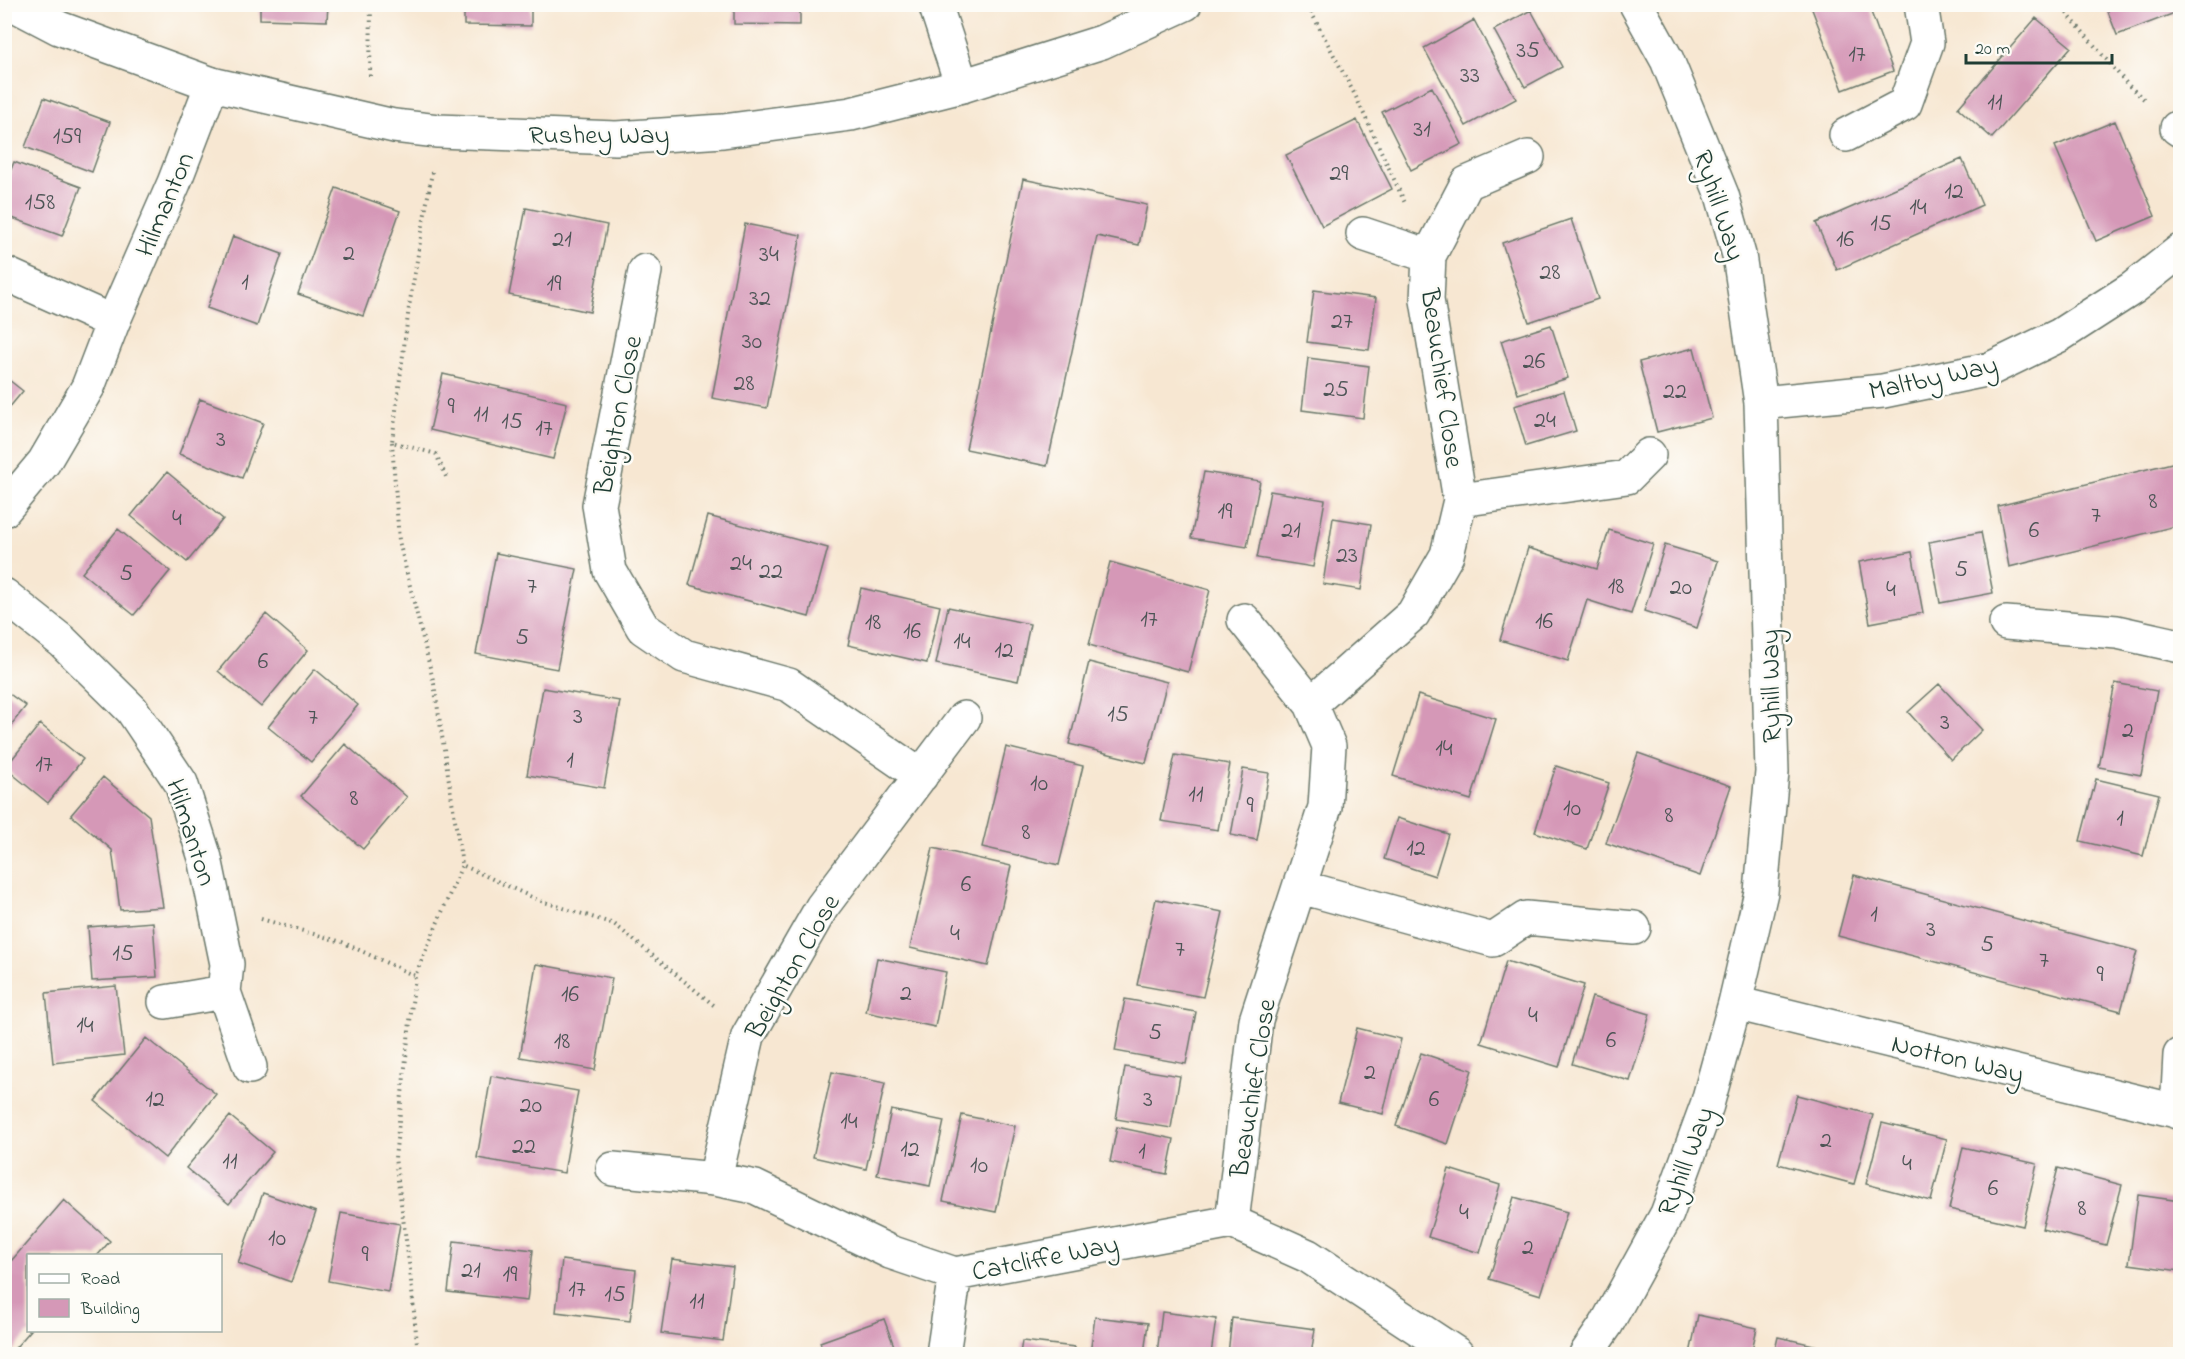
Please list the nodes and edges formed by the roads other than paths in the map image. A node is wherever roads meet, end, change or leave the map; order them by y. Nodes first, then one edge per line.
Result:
1 (13, 4) edge
2 (935, 4) edge
3 (1185, 4) edge
4 (1636, 4) edge
5 (1921, 4) edge
6 (212, 84) junction
7 (962, 86) junction
8 (1846, 135) dead end
9 (1528, 157) dead end
10 (1363, 234) dead end
11 (2181, 251) edge
12 (1429, 256) junction
13 (645, 271) dead end
14 (4, 273) edge
15 (113, 322) junction
16 (1761, 403) junction
17 (1649, 455) dead end
18 (1460, 500) junction
19 (4, 510) edge
20 (4, 595) edge
21 (1244, 620) dead end
22 (2006, 623) dead end
23 (2181, 646) edge
24 (1311, 704) junction
25 (964, 718) dead end
26 (921, 776) junction
27 (1301, 887) junction
28 (1634, 928) dead end
29 (224, 992) junction
30 (165, 1002) dead end
31 (1736, 1003) junction
32 (2181, 1055) edge
33 (250, 1068) dead end
34 (2179, 1112) edge
35 (613, 1169) dead end
36 (715, 1179) junction
37 (1232, 1222) junction
38 (955, 1274) junction
39 (943, 1354) edge
40 (1457, 1354) edge
41 (1586, 1354) edge

1 - 6 street, Rushey Way
2 - 7 street
3 - 7 street, Rushey Way
4 - 16 street, Ryhill Way
5 - 8 street
6 - 7 street, Rushey Way
6 - 15 street, Hilmanton
9 - 12 street, Beauchief Close
10 - 12 street, Beauchief Close
11 - 16 street, Maltby Way
12 - 18 street, Beauchief Close
13 - 26 street, Beighton Close
14 - 15 street
15 - 19 street, Hilmanton
16 - 31 street, Ryhill Way
17 - 18 street, Beauchief Close
18 - 24 street, Beauchief Close
20 - 29 street, Hilmanton
21 - 24 street, Beauchief Close
22 - 23 street
24 - 27 street, Beauchief Close
25 - 26 street, Beighton Close
26 - 36 street, Beighton Close
27 - 28 street
27 - 37 street, Beauchief Close
29 - 30 street
29 - 33 street, Hilmanton
31 - 34 street, Notton Way
31 - 41 street, Ryhill Way
32 - 34 street
35 - 36 street, Catcliffe Way
36 - 38 street, Catcliffe Way
37 - 38 street, Catcliffe Way
37 - 40 street
38 - 39 street

